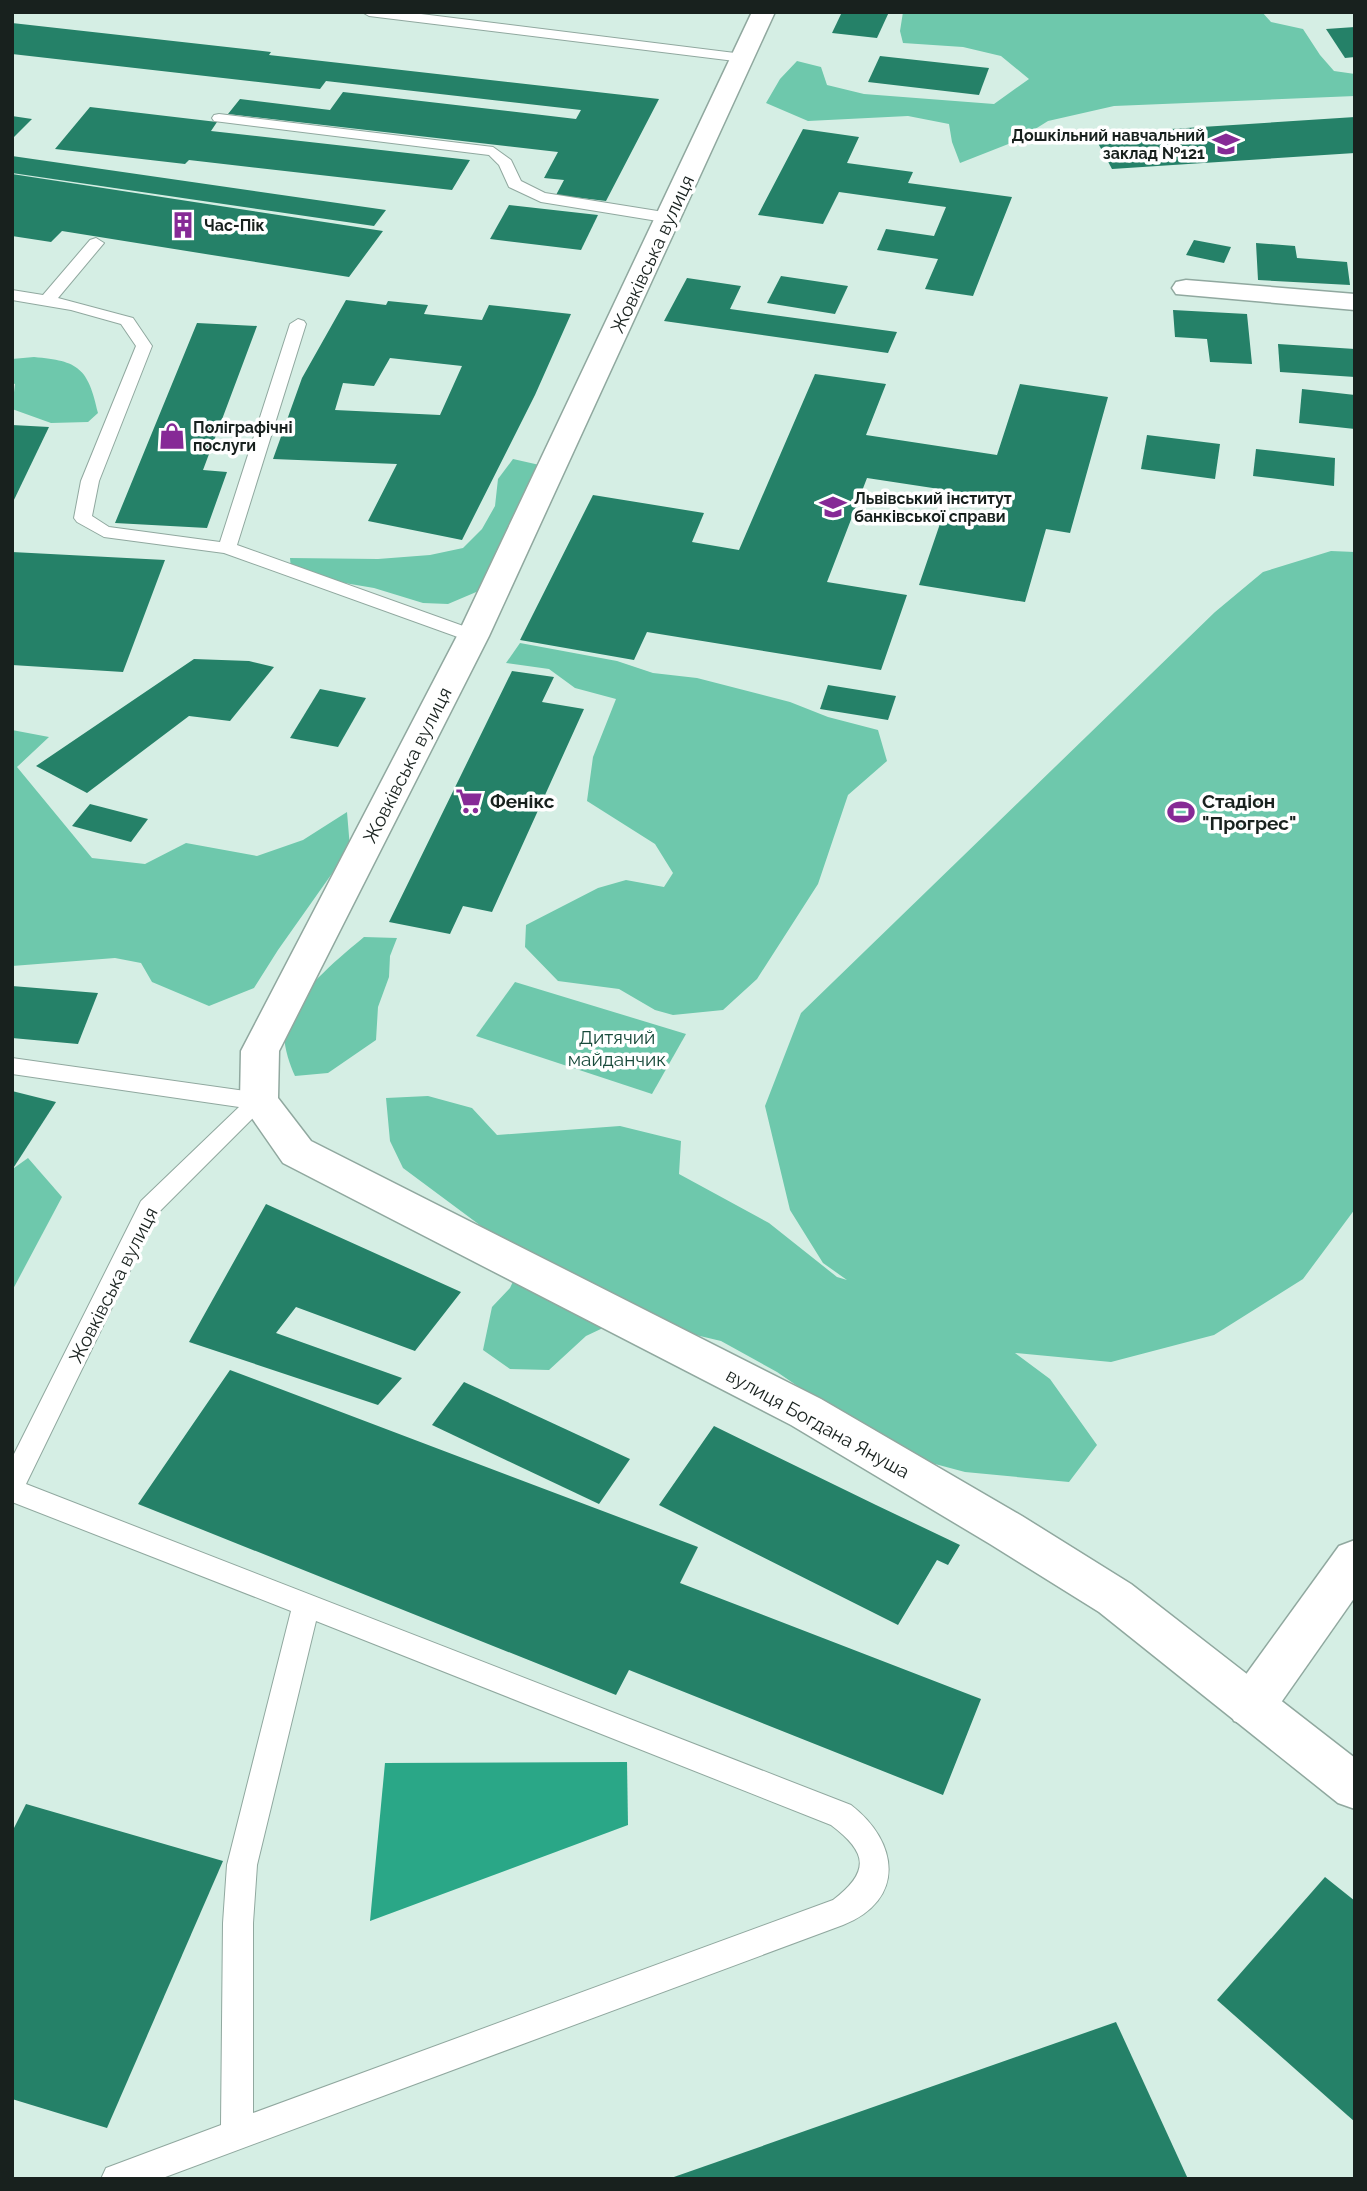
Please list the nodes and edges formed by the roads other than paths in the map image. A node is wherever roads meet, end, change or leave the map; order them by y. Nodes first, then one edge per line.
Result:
1 (369, 12) edge
2 (764, 12) edge
3 (743, 58) junction
4 (219, 118) dead end
5 (670, 218) junction
6 (96, 243) dead end
7 (1186, 288) dead end
8 (12, 295) edge
9 (47, 301) junction
10 (1355, 302) edge
11 (298, 324) dead end
12 (227, 548) junction
13 (473, 636) junction
14 (12, 1066) edge
15 (259, 1101) junction
16 (12, 1488) edge
17 (1355, 1560) edge
18 (306, 1605) junction
19 (1251, 1706) junction
20 (1355, 1787) edge
21 (237, 2135) junction
22 (117, 2179) edge

1 - 3 lane
2 - 3 street, Жовківська вулиця
3 - 5 street, Жовківська вулиця
4 - 5 lane
5 - 13 street, Жовківська вулиця
6 - 9 lane
7 - 10 street
8 - 9 lane
9 - 12 lane
11 - 12 lane
12 - 13 lane
13 - 15 street, Жовківська вулиця
14 - 15 lane
15 - 16 lane, Жовківська вулиця
15 - 19 street, вулиця Богдана Януша
16 - 18 lane
17 - 19 street
18 - 21 lane
18 - 21 lane
19 - 20 street, вулиця Богдана Януша
21 - 22 lane

